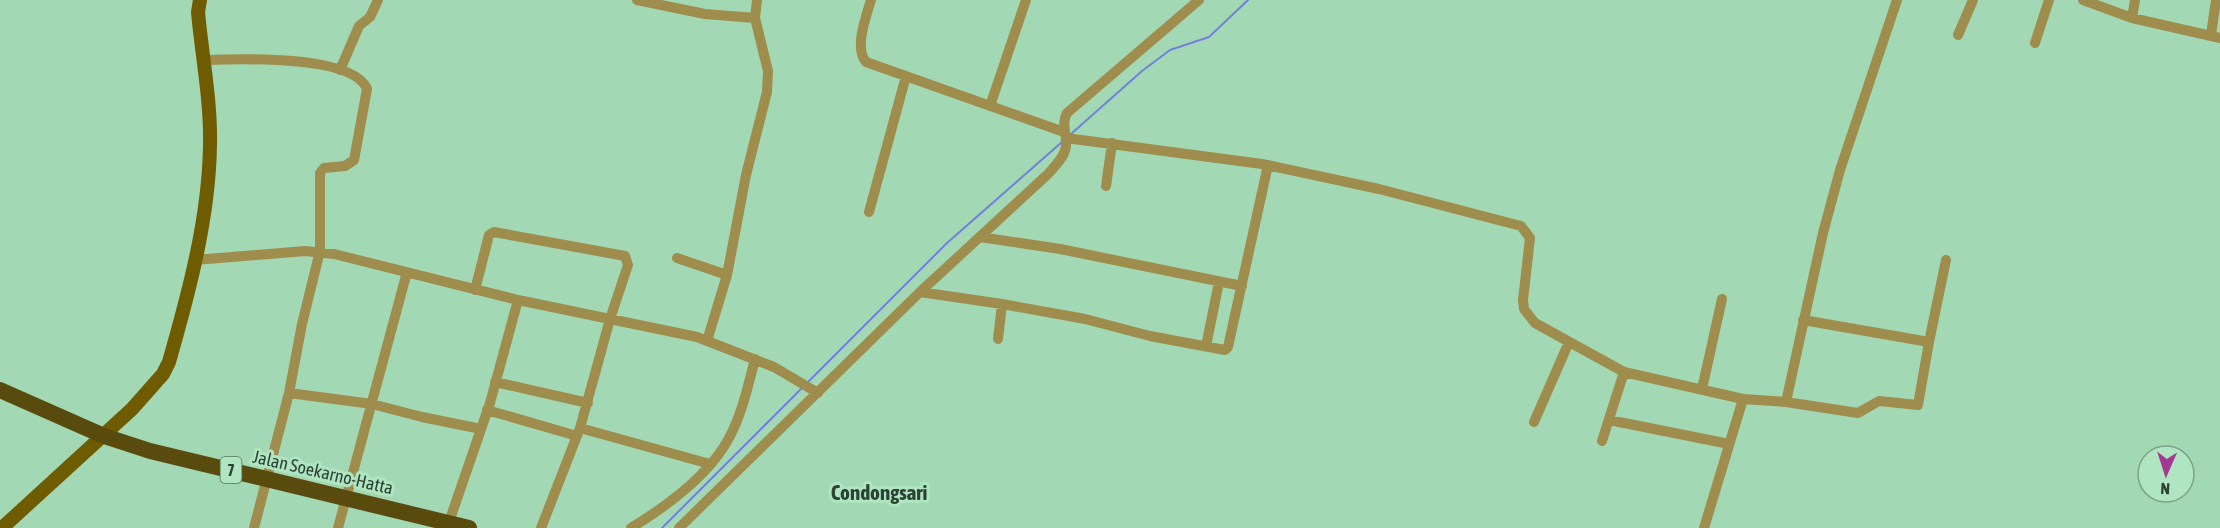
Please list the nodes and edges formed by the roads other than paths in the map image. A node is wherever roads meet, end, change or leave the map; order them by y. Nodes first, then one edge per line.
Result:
1 (200, 0) edge
2 (378, 0) edge
3 (637, 0) edge
4 (757, 0) edge
5 (871, 0) edge
6 (1026, 0) edge
7 (1199, 0) edge
8 (1897, 0) edge
9 (1973, 0) edge
10 (2049, 0) edge
11 (2083, 0) edge
12 (2135, 0) edge
13 (2216, 0) edge
14 (755, 18) junction
15 (2132, 18) junction
16 (1958, 35) dead end
17 (2215, 36) edge
18 (2035, 43) dead end
19 (203, 60) junction
20 (340, 70) junction
21 (906, 76) junction
22 (990, 106) junction
23 (1065, 135) junction
24 (1112, 143) junction
25 (1268, 165) junction
26 (1106, 186) dead end
27 (869, 212) dead end
28 (980, 237) junction
29 (320, 251) junction
30 (677, 258) dead end
31 (195, 260) junction
32 (1946, 260) dead end
33 (407, 272) junction
34 (726, 275) junction
35 (1219, 282) junction
36 (1242, 286) junction
37 (475, 290) junction
38 (920, 292) junction
39 (1722, 299) dead end
40 (518, 300) junction
41 (1002, 304) junction
42 (610, 320) junction
43 (1803, 320) junction
44 (998, 339) dead end
45 (706, 341) junction
46 (1569, 342) junction
47 (1929, 342) junction
48 (1206, 346) junction
49 (755, 359) junction
50 (1624, 372) junction
51 (495, 382) junction
52 (1702, 389) junction
53 (0, 390) edge
54 (289, 393) junction
55 (818, 393) junction
56 (1743, 399) junction
57 (1786, 402) junction
58 (588, 403) junction
59 (372, 404) junction
60 (488, 410) junction
61 (1609, 420) junction
62 (1534, 422) dead end
63 (481, 429) junction
64 (579, 432) junction
65 (104, 436) junction
66 (1602, 441) dead end
67 (1729, 444) junction
68 (710, 465) junction
69 (267, 478) junction
70 (346, 497) junction
71 (448, 525) edge
72 (2, 528) edge
73 (254, 528) edge
74 (338, 528) edge
75 (469, 528) edge
76 (541, 528) edge
77 (632, 528) edge
78 (679, 528) edge
79 (1704, 528) edge

1 - 19 main road
2 - 20 street
3 - 14 street
4 - 14 street
5 - 21 street
6 - 22 street
7 - 23 street
8 - 43 street
9 - 16 street
10 - 18 street
11 - 15 street
12 - 15 street
13 - 17 street
14 - 34 street
15 - 17 street
19 - 20 street
19 - 31 main road
20 - 29 street
21 - 22 street
21 - 27 street
22 - 23 street
23 - 24 street
23 - 28 street
24 - 25 street
24 - 26 street
25 - 36 street
25 - 46 street
28 - 35 street
28 - 38 street
29 - 31 street
29 - 33 street
29 - 54 street
30 - 34 street
31 - 65 main road
32 - 47 street
33 - 37 street
33 - 59 street
34 - 45 street
35 - 36 street
35 - 48 street
36 - 48 street
37 - 40 street
37 - 42 street
38 - 41 street
38 - 55 street
39 - 52 street
40 - 42 street
40 - 51 street
41 - 44 street
41 - 48 street
42 - 45 street
42 - 58 street
43 - 47 street
43 - 57 street
45 - 49 street
46 - 50 street
46 - 62 street
47 - 57 street
49 - 55 street
49 - 68 street
50 - 52 street
50 - 61 street
51 - 58 street
51 - 60 street
52 - 56 street
53 - 65 highway, Jalan Soekarno-Hatta / 7
54 - 59 street
54 - 69 street
55 - 78 street
56 - 57 street
56 - 67 street
58 - 64 street
59 - 63 street
59 - 70 street
60 - 63 street
60 - 64 street
61 - 66 street
61 - 67 street
63 - 71 street
64 - 68 street
64 - 76 street
65 - 69 highway, Jalan Soekarno-Hatta / 7
65 - 72 main road
67 - 79 street
68 - 77 street
69 - 70 highway, Jalan Soekarno-Hatta / 7
69 - 73 street
70 - 71 highway, Jalan Soekarno-Hatta / 7
70 - 74 street
71 - 75 highway, Jalan Soekarno-Hatta / 7

